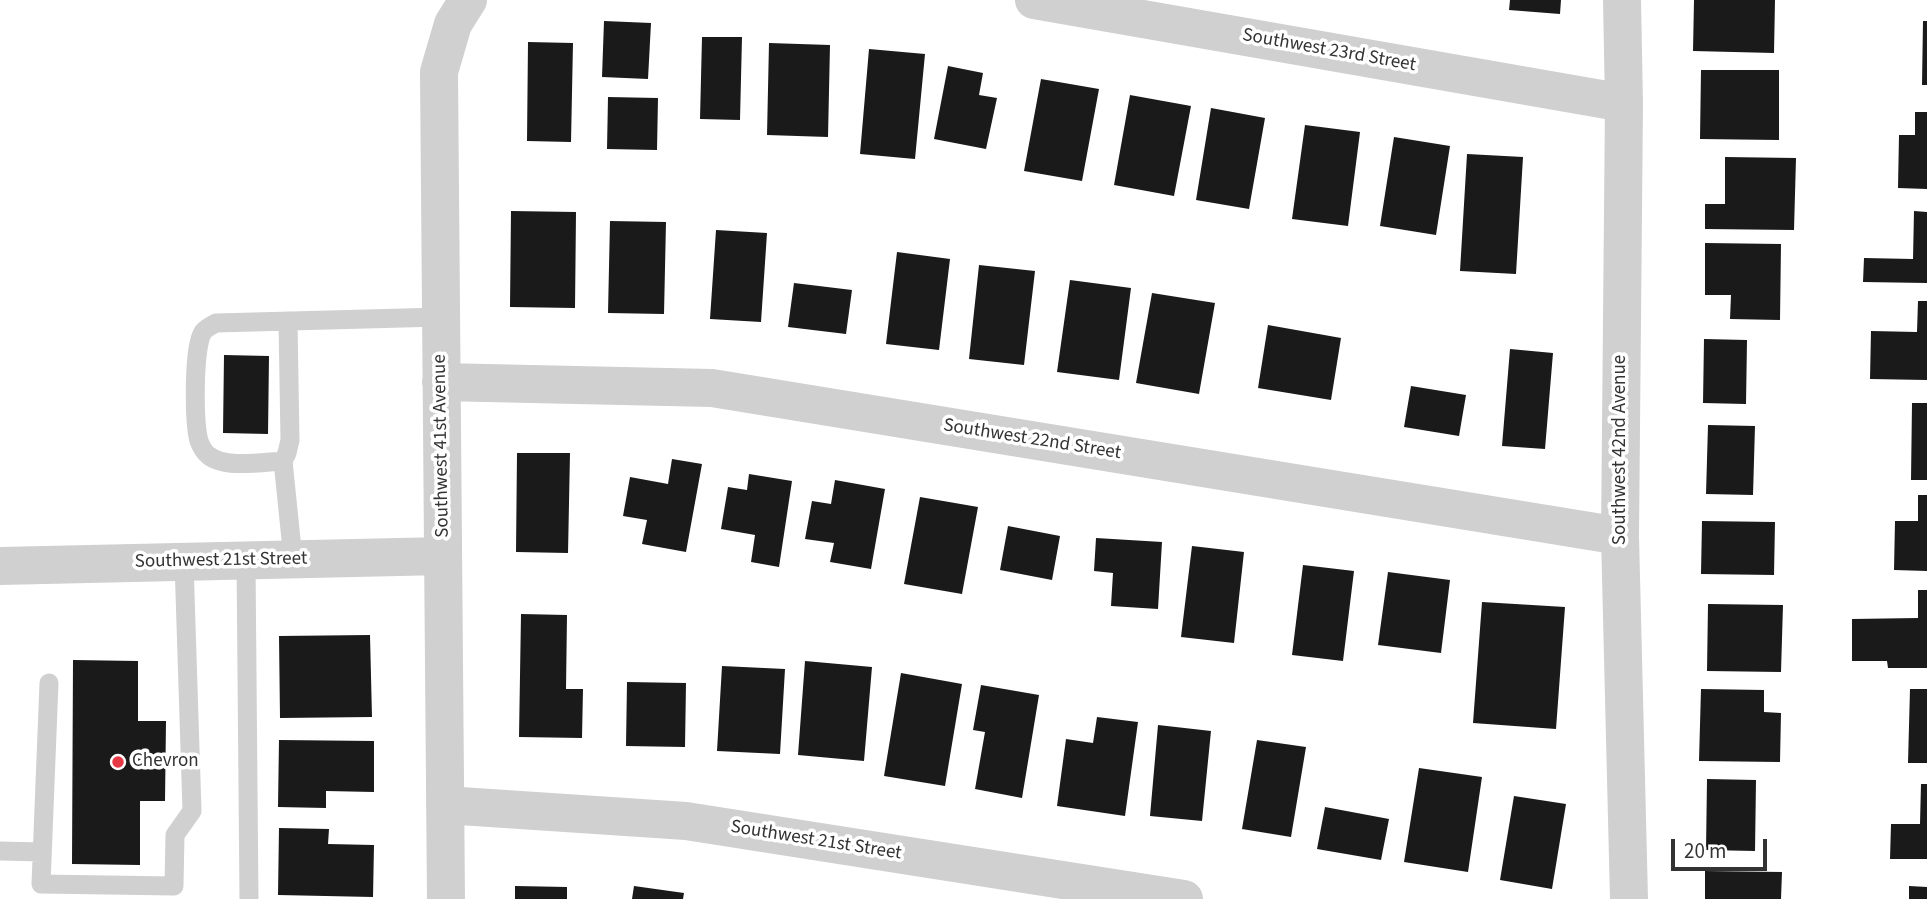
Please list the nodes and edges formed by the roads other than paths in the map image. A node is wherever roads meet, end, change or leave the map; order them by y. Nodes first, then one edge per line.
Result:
1 (468, 0) edge
2 (1034, 0) edge
3 (1622, 0) edge
4 (1624, 103) junction
5 (440, 317) junction
6 (288, 321) junction
7 (441, 382) junction
8 (283, 461) junction
9 (1620, 536) junction
10 (443, 556) junction
11 (293, 559) junction
12 (246, 561) junction
13 (184, 562) junction
14 (0, 566) edge
15 (49, 683) dead end
16 (445, 805) junction
17 (0, 851) edge
18 (43, 852) junction
19 (250, 899) edge
20 (446, 899) edge
21 (1184, 899) edge
22 (1629, 899) edge

1 - 5 street, Southwest 41st Avenue
2 - 4 street, Southwest 23rd Street
3 - 4 street, Southwest 42nd Avenue
4 - 9 street, Southwest 42nd Avenue
5 - 6 lane
5 - 7 street, Southwest 41st Avenue
6 - 8 lane
6 - 8 lane
7 - 9 street, Southwest 22nd Street
7 - 10 street, Southwest 41st Avenue
8 - 11 lane
9 - 22 street, Southwest 42nd Avenue
10 - 11 street, Southwest 21st Street
10 - 16 street, Southwest 41st Avenue
11 - 12 street, Southwest 21st Street
12 - 13 street, Southwest 21st Street
12 - 19 lane
13 - 14 street, Southwest 21st Street
13 - 18 lane
15 - 18 lane
16 - 20 street, Southwest 41st Avenue
16 - 21 street, Southwest 21st Street
17 - 18 lane

